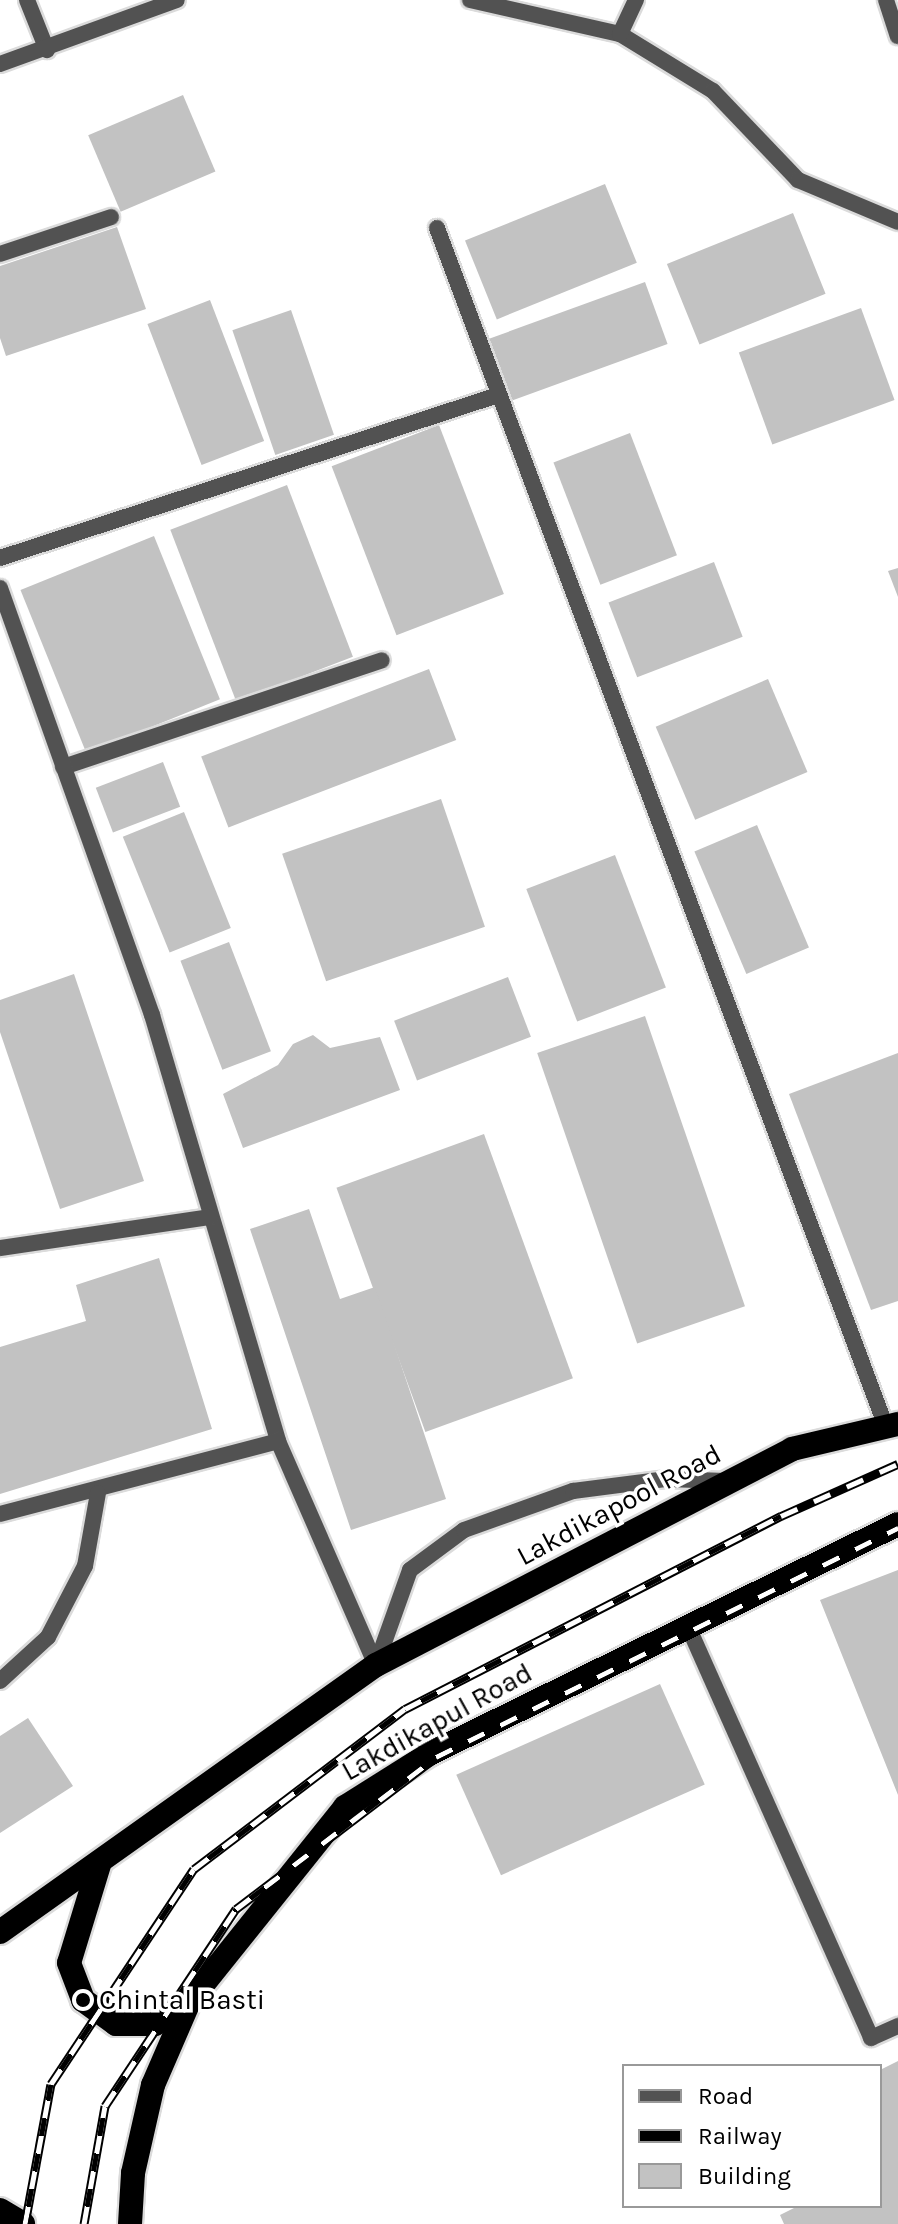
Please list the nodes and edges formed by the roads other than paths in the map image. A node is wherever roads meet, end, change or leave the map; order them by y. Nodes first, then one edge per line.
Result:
1 (27, 0) edge
2 (177, 0) edge
3 (470, 0) edge
4 (636, 0) edge
5 (886, 0) edge
6 (620, 34) junction
7 (898, 36) edge
8 (47, 50) junction
9 (0, 64) edge
10 (111, 217) dead end
11 (898, 222) edge
12 (437, 228) dead end
13 (0, 254) edge
14 (498, 395) junction
15 (0, 558) edge
16 (0, 588) edge
17 (382, 660) dead end
18 (63, 767) junction
19 (210, 1217) junction
20 (0, 1248) edge
21 (892, 1426) edge
22 (278, 1441) junction
23 (730, 1481) junction
24 (98, 1493) junction
25 (0, 1514) edge
26 (898, 1524) edge
27 (687, 1624) junction
28 (376, 1665) junction
29 (0, 1681) edge
30 (99, 1865) junction
31 (0, 1932) edge
32 (189, 2002) junction
33 (898, 2026) edge
34 (0, 2210) edge
35 (22, 2224) edge
36 (130, 2224) edge

1 - 8 street
2 - 8 street
3 - 6 street
4 - 6 street
5 - 7 street
6 - 11 street
8 - 9 street
10 - 13 street
12 - 14 street
14 - 15 street
14 - 21 street
16 - 18 street
17 - 18 street
18 - 19 street
19 - 20 street
19 - 22 street
21 - 23 highway, Lakdikapool Road
22 - 24 street
22 - 28 street
23 - 28 highway, Lakdikapool Road
23 - 28 street
24 - 25 street
24 - 29 street
26 - 27 highway
27 - 32 highway, Lakdikapul Road
27 - 33 street
28 - 30 highway
30 - 31 highway
30 - 32 highway
32 - 36 highway, Lakdikapul Road
34 - 35 highway

